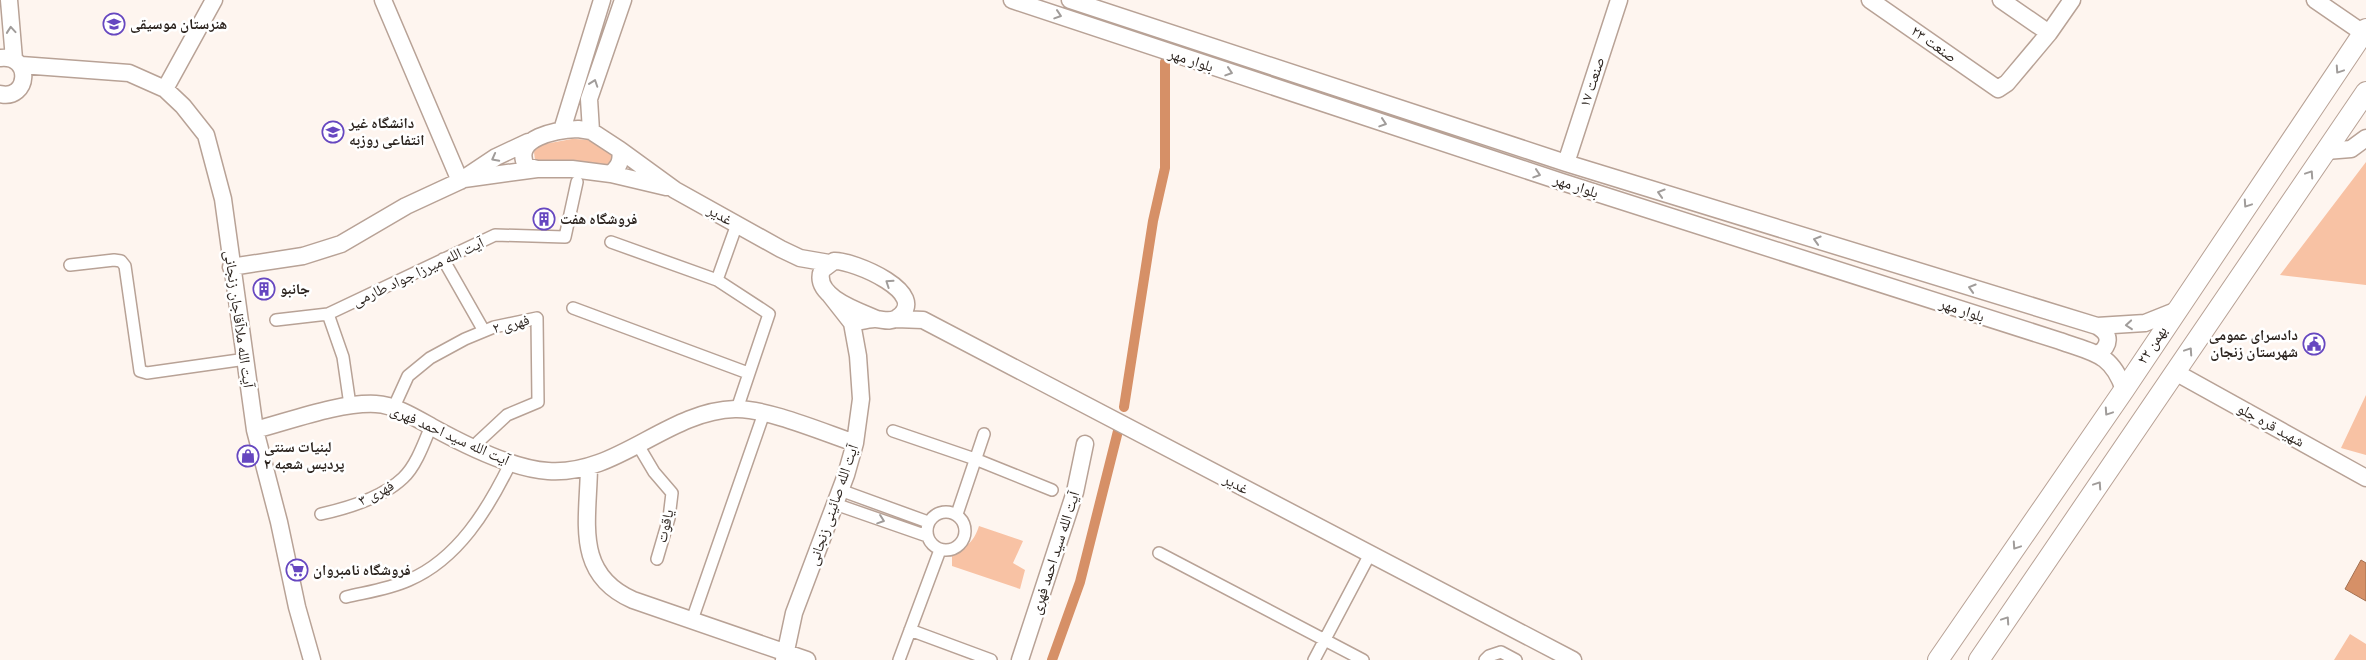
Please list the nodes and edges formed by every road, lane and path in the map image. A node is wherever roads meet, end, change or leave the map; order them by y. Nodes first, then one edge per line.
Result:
1 (9, 0) edge
2 (214, 0) edge
3 (382, 0) edge
4 (602, 0) edge
5 (623, 0) edge
6 (1012, 0) edge
7 (1070, 0) edge
8 (1619, 0) edge
9 (1870, 0) edge
10 (2001, 0) edge
11 (2072, 0) edge
12 (2315, 0) edge
13 (2365, 32) edge
14 (2049, 33) junction
15 (1203, 44) junction
16 (11, 61) edge
17 (1196, 61) junction
18 (69, 70) junction
19 (21, 87) junction
20 (165, 89) junction
21 (2366, 92) edge
22 (0, 94) edge
23 (562, 130) junction
24 (591, 131) junction
25 (2366, 138) edge
26 (528, 142) junction
27 (620, 150) junction
28 (2326, 150) junction
29 (1566, 163) junction
30 (537, 169) junction
31 (611, 174) junction
32 (462, 180) junction
33 (577, 182) dead end
34 (675, 190) junction
35 (737, 224) junction
36 (612, 242) dead end
37 (800, 258) junction
38 (443, 259) junction
39 (829, 263) junction
40 (70, 265) dead end
41 (231, 267) junction
42 (820, 279) junction
43 (717, 280) junction
44 (830, 295) junction
45 (905, 302) junction
46 (573, 308) dead end
47 (2175, 311) junction
48 (328, 314) junction
49 (876, 319) junction
50 (896, 319) junction
51 (276, 320) dead end
52 (922, 320) junction
53 (852, 323) junction
54 (2097, 326) junction
55 (484, 331) junction
56 (2098, 355) junction
57 (246, 359) junction
58 (2175, 372) junction
59 (748, 373) junction
60 (2124, 390) junction
61 (350, 405) junction
62 (393, 409) junction
63 (737, 409) junction
64 (764, 413) junction
65 (431, 426) junction
66 (255, 430) junction
67 (893, 431) dead end
68 (984, 434) dead end
69 (478, 442) dead end
70 (855, 443) junction
71 (638, 444) junction
72 (1085, 444) dead end
73 (976, 459) junction
74 (510, 464) junction
75 (589, 468) junction
76 (2366, 478) edge
77 (1052, 490) dead end
78 (838, 497) junction
79 (321, 514) dead end
80 (956, 514) junction
81 (928, 522) junction
82 (927, 536) junction
83 (940, 550) junction
84 (1159, 553) dead end
85 (1370, 554) junction
86 (657, 559) dead end
87 (346, 597) dead end
88 (692, 620) junction
89 (910, 630) junction
90 (1325, 640) junction
91 (784, 656) edge
92 (312, 660) edge
93 (807, 660) edge
94 (899, 660) edge
95 (990, 660) edge
96 (1020, 660) edge
97 (1314, 660) edge
98 (1363, 660) edge
99 (1484, 660) edge
100 (1516, 660) edge
101 (1573, 660) edge
102 (1938, 660) edge
103 (1979, 660) edge

16 -> 1 main road
2 - 20 main road
3 - 32 main road
4 - 23 main road
24 -> 5 main road
6 -> 17 main road, بلوار مهر
7 - 15 main road, بلوار مهر
8 - 29 main road, صنعت ۱۷
9 - 14 main road, صنعت ۲۳
10 - 14 main road
11 - 14 main road
12 - 13 main road
13 -> 47 highway, ۲۲ بهمن
15 - 17 main road
15 - 29 main road, بلوار مهر
16 - 18 main road
16 - 19 main road
17 -> 56 main road, بلوار مهر
18 - 19 main road
18 - 20 main road, آیت الله ملاآقاجان زنجانی
19 - 22 main road
20 - 41 main road, آیت الله ملاآقاجان زنجانی
21 - 28 highway
23 - 24 main road
23 - 26 main road
24 - 27 main road, غدیر
25 - 28 main road
26 - 30 main road
26 -> 32 main road
27 - 31 main road
27 - 34 main road, غدیر
58 -> 28 highway
54 -> 29 main road, بلوار مهر
30 - 31 main road
30 - 32 main road
31 - 34 main road
32 - 41 main road
33 - 38 street, آیت الله میرزا جواد طارمی
34 - 35 main road, غدیر
35 - 37 main road, غدیر
35 - 43 street
36 - 43 street
37 - 39 main road, غدیر
37 - 42 main road, آیت الله صائینی زنجانی
38 - 48 street, آیت الله میرزا جواد طارمی
38 - 55 street
39 - 42 main road
45 -> 39 main road, غدیر
40 - 57 street
41 - 57 main road, آیت الله ملاآقاجان زنجانی
42 - 44 main road, آیت الله صائینی زنجانی
43 - 59 street
44 - 49 main road
44 - 53 main road, آیت الله صائینی زنجانی
45 - 50 main road
45 - 52 main road, غدیر
46 - 59 street
47 -> 54 main road, بلوار مهر
47 - 60 highway, ۲۲ بهمن
48 - 51 street, آیت الله میرزا جواد طارمی
48 - 61 street
49 - 50 main road, غدیر
49 - 53 main road
50 - 52 main road, غدیر
52 - 85 main road, غدیر
53 - 70 main road, آیت الله صائینی زنجانی
54 - 56 main road
55 - 62 street, فهری ۲
55 - 69 street, فهری ۲
56 - 60 main road, بلوار مهر
57 - 66 main road, آیت الله ملاآقاجان زنجانی
58 - 76 main road, شهید قره جلو
103 -> 58 highway
59 - 63 street
60 -> 102 highway, ۲۲ بهمن
61 - 62 main road, آیت الله سید احمد فهری
61 - 66 main road, آیت الله سید احمد فهری
62 - 65 main road, آیت الله سید احمد فهری
63 - 64 main road, آیت الله سید احمد فهری
63 - 71 main road, آیت الله سید احمد فهری
64 - 70 main road, آیت الله سید احمد فهری
64 - 88 street
65 - 74 main road, آیت الله سید احمد فهری
65 - 79 street, فهری ۳
66 - 92 main road, آیت الله ملاآقاجان زنجانی
67 - 73 street
68 - 73 street
70 - 78 main road, آیت الله صائینی زنجانی
71 - 75 main road, آیت الله سید احمد فهری
71 - 86 street, یاقوت
72 - 96 main road, آیت الله سید احمد فهری
73 - 77 street
73 - 80 street
74 - 75 main road, آیت الله سید احمد فهری
74 - 87 street
75 - 88 main road
78 - 81 street
78 -> 82 street
78 - 91 main road, آیت الله صائینی زنجانی
80 - 81 street
80 - 83 street
81 - 82 street
82 - 83 street
83 - 89 street
84 - 90 street
85 - 90 street
85 - 101 main road, غدیر
88 - 91 main road
89 - 94 street
89 - 95 street
90 - 97 street
90 - 98 street
91 - 93 main road
99 - 100 street

